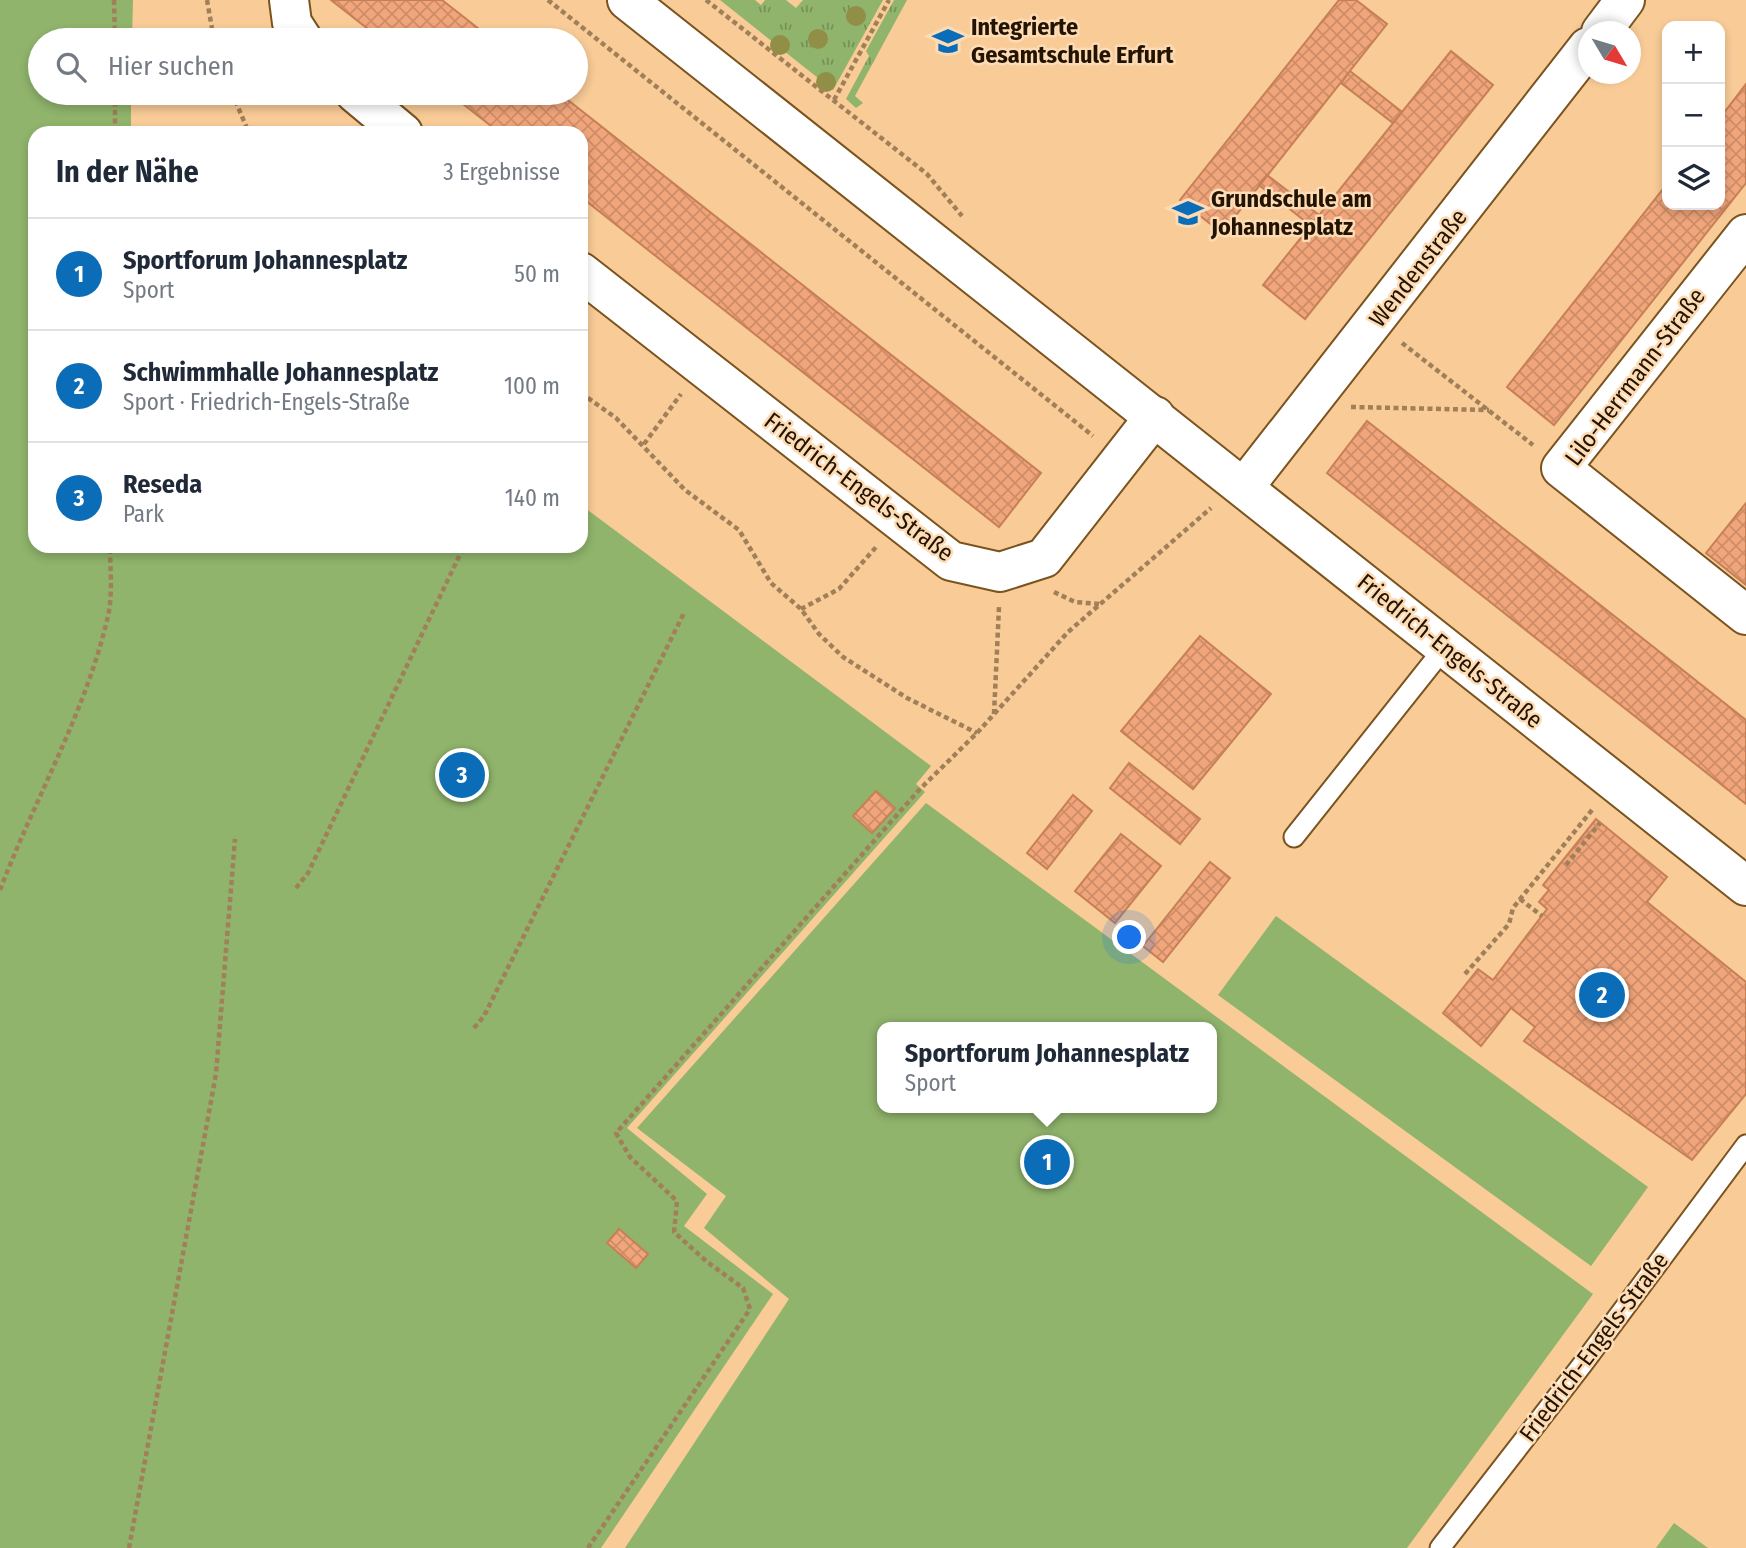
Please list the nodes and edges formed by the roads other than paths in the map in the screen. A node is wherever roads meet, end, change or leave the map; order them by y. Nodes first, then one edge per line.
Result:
1 (289, 0) edge
2 (627, 0) edge
3 (1625, 0) edge
4 (1609, 21) edge
5 (295, 28) edge
6 (1578, 60) edge
7 (369, 105) edge
8 (395, 126) edge
9 (1746, 234) edge
10 (588, 277) edge
11 (1155, 416) junction
12 (1243, 485) junction
13 (1746, 615) edge
14 (1445, 648) junction
15 (1294, 837) dead end
16 (1746, 886) edge
17 (1746, 1145) edge
18 (1440, 1548) edge

1 - 5 street
2 - 11 street, Friedrich-Engels-Straße
3 - 4 street
6 - 12 street, Wendenstraße
7 - 8 street
9 - 13 street, Lilo-Herrmann-Straße
10 - 11 street, Friedrich-Engels-Straße
11 - 12 street, Friedrich-Engels-Straße
12 - 14 street, Friedrich-Engels-Straße
14 - 15 lane
14 - 16 street, Friedrich-Engels-Straße
17 - 18 lane, Friedrich-Engels-Straße

